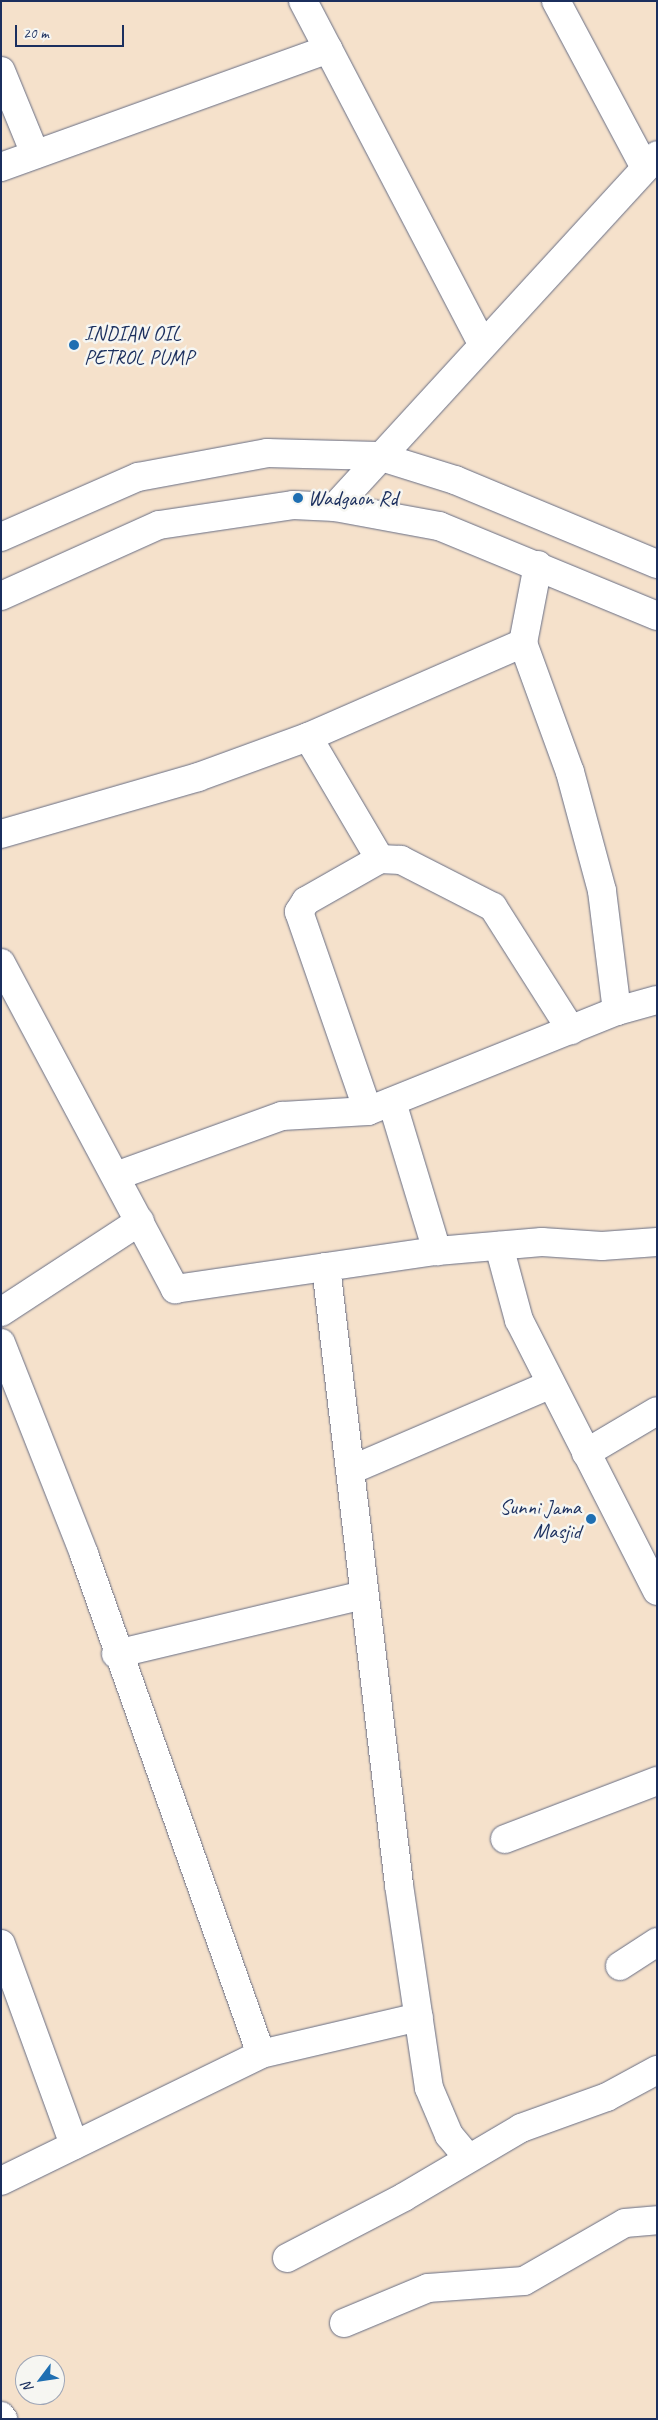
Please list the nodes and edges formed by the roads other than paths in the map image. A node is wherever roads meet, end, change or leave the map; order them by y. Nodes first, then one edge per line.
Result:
1 (303, 1) edge
2 (556, 1) edge
3 (328, 49) junction
4 (1, 71) edge
5 (35, 154) junction
6 (651, 161) edge
7 (1, 166) edge
8 (482, 343) junction
9 (378, 456) junction
10 (335, 507) junction
11 (1, 537) edge
12 (657, 564) edge
13 (538, 565) junction
14 (1, 596) edge
15 (657, 616) edge
16 (523, 642) junction
17 (308, 737) junction
18 (1, 834) edge
19 (380, 859) junction
20 (1, 963) edge
21 (657, 1000) edge
22 (617, 1011) junction
23 (571, 1030) junction
24 (380, 1107) junction
25 (116, 1176) junction
26 (140, 1221) junction
27 (657, 1242) edge
28 (500, 1246) junction
29 (437, 1251) junction
30 (326, 1267) junction
31 (1, 1312) edge
32 (1, 1343) edge
33 (551, 1384) junction
34 (657, 1411) edge
35 (586, 1454) junction
36 (353, 1470) junction
37 (657, 1592) edge
38 (363, 1595) junction
39 (116, 1654) junction
40 (657, 1781) edge
41 (505, 1839) dead end
42 (657, 1942) edge
43 (4, 1961) edge
44 (620, 1966) dead end
45 (419, 2017) junction
46 (261, 2054) junction
47 (657, 2070) edge
48 (74, 2145) junction
49 (468, 2158) junction
50 (1, 2181) edge
51 (657, 2220) edge
52 (288, 2258) dead end
53 (344, 2323) dead end

1 - 3 street
2 - 6 street
3 - 5 street
3 - 8 street
4 - 5 street
5 - 7 street
6 - 8 street
8 - 9 street
9 - 10 street
9 - 11 street
9 - 12 street
10 - 13 street
10 - 14 street
13 - 15 street
13 - 16 street
16 - 17 street
16 - 22 street
17 - 18 street
17 - 19 street
19 - 23 street
19 - 24 street
20 - 25 street
21 - 22 street
22 - 23 street
23 - 24 street
24 - 25 street
24 - 29 street
25 - 26 street
26 - 30 street
26 - 31 street
27 - 28 street
28 - 29 street
28 - 33 street
29 - 30 street
30 - 36 street
32 - 39 street
33 - 35 street
33 - 36 street
34 - 35 street
35 - 37 street
36 - 38 street
38 - 39 street
38 - 45 street
39 - 46 street
40 - 41 street
42 - 44 street
43 - 48 street
45 - 46 street
45 - 49 street
46 - 48 street
47 - 49 street
48 - 50 street
49 - 52 street
51 - 53 street

